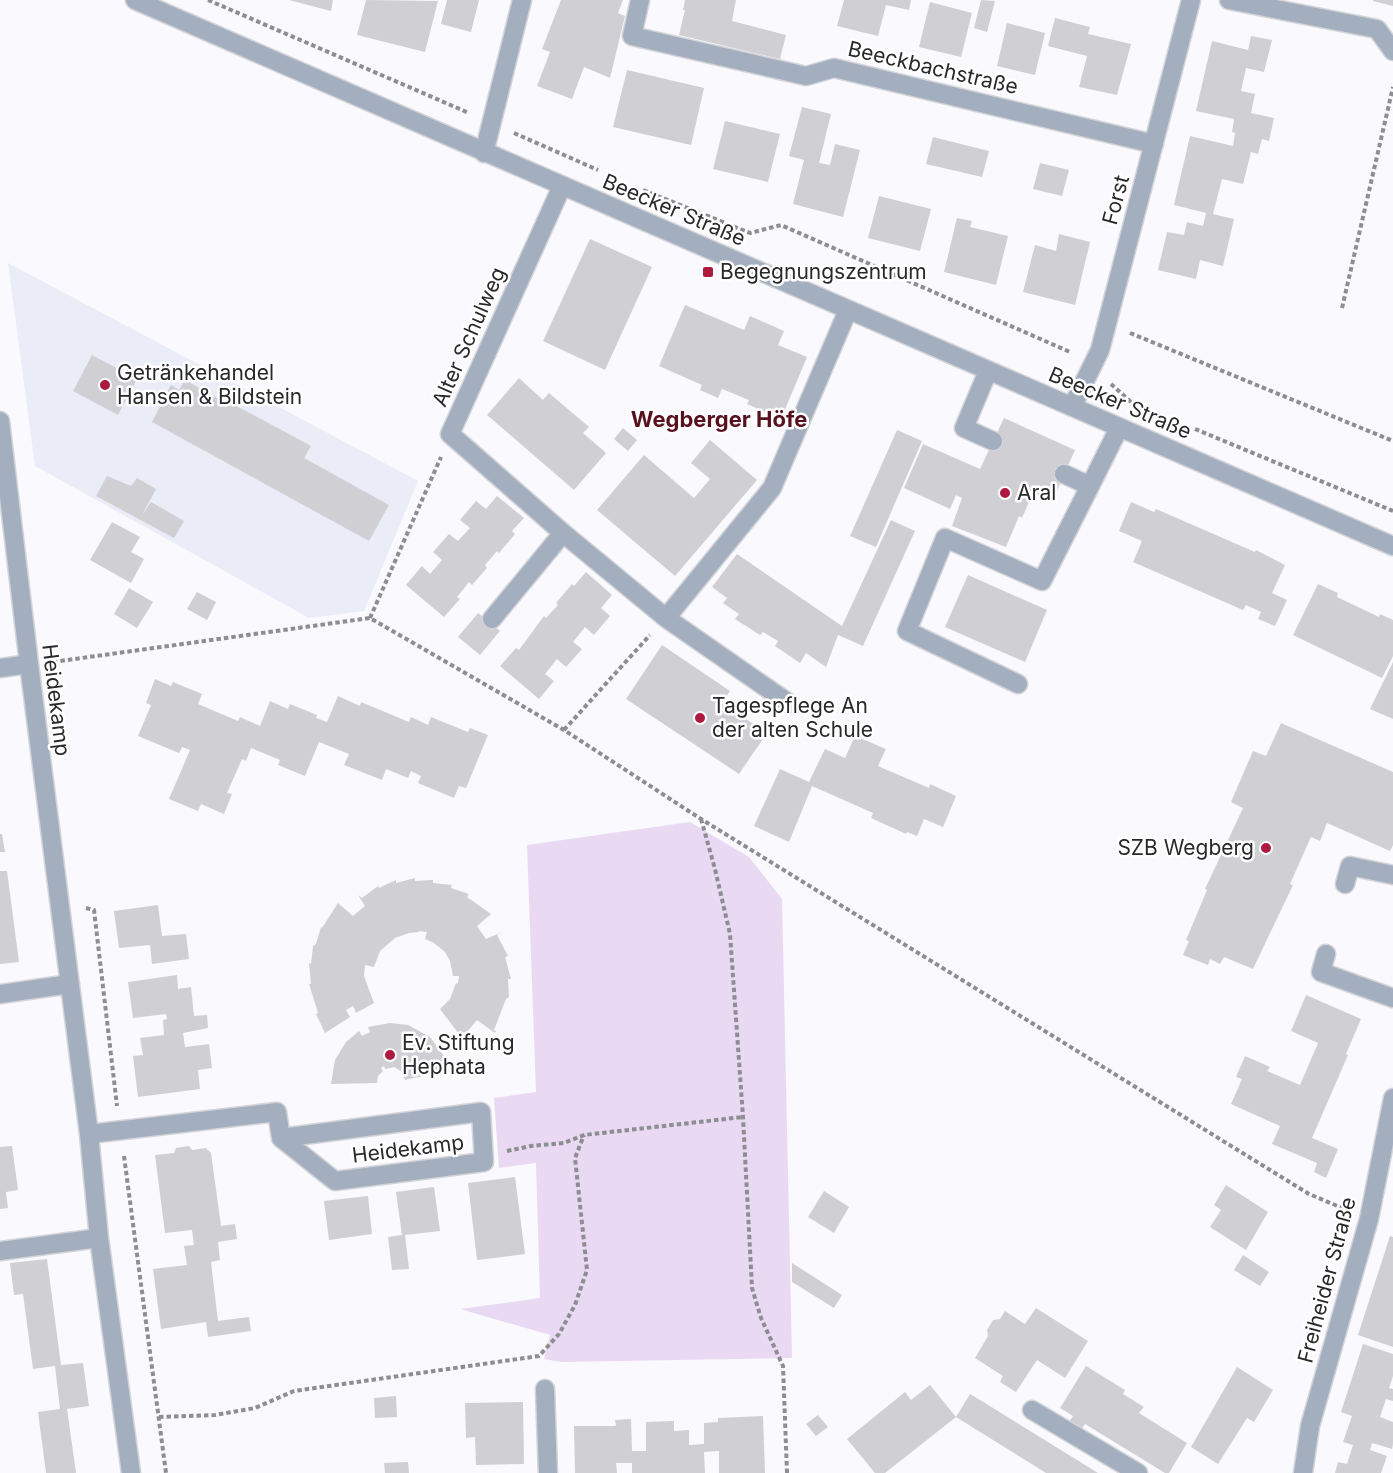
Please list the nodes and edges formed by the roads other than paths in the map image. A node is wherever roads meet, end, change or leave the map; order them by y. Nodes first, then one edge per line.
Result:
1 (135, 0) edge
2 (522, 0) edge
3 (640, 0) edge
4 (1191, 0) edge
5 (1229, 0) edge
6 (1393, 51) edge
7 (1154, 144) junction
8 (484, 153) junction
9 (562, 186) junction
10 (848, 310) junction
11 (988, 371) junction
12 (1072, 407) junction
13 (0, 421) edge
14 (1119, 428) junction
15 (993, 441) tunnel mouth
16 (1064, 474) tunnel mouth
17 (1090, 486) junction
18 (563, 533) junction
19 (1393, 546) edge
20 (666, 618) junction
21 (492, 619) dead end
22 (28, 664) junction
23 (0, 668) edge
24 (1018, 684) dead end
25 (790, 704) dead end
26 (1393, 875) edge
27 (1345, 884) dead end
28 (1326, 954) dead end
29 (70, 984) junction
30 (0, 994) edge
31 (1393, 998) edge
32 (1393, 1098) edge
33 (89, 1134) junction
34 (281, 1138) junction
35 (99, 1238) junction
36 (0, 1251) edge
37 (545, 1389) dead end
38 (1032, 1410) dead end
39 (131, 1473) edge
40 (548, 1473) edge
41 (1138, 1473) edge
42 (1303, 1473) edge

1 - 8 street, Beecker Straße
2 - 8 street
3 - 7 street, Beeckbachstraße
4 - 7 street, Forst
5 - 6 street
7 - 12 street, Forst
8 - 9 street, Beecker Straße
9 - 10 street, Beecker Straße
9 - 18 street, Alter Schulweg
10 - 11 street, Beecker Straße
10 - 20 street
11 - 12 street, Beecker Straße
11 - 15 street
12 - 14 street, Beecker Straße
13 - 22 street, Heidekamp
14 - 17 street
14 - 19 street, Beecker Straße
16 - 17 street
17 - 24 street
18 - 20 street, Alter Schulweg
18 - 21 street
20 - 25 street, Alter Schulweg
22 - 23 street
22 - 29 street, Heidekamp
26 - 27 street
28 - 31 street
29 - 30 street
29 - 33 street, Heidekamp
32 - 42 street, Freiheider Straße
33 - 34 street
33 - 35 street, Heidekamp
34 - 34 street, Heidekamp
35 - 36 street
35 - 39 street, Heidekamp
37 - 40 street
38 - 41 street

